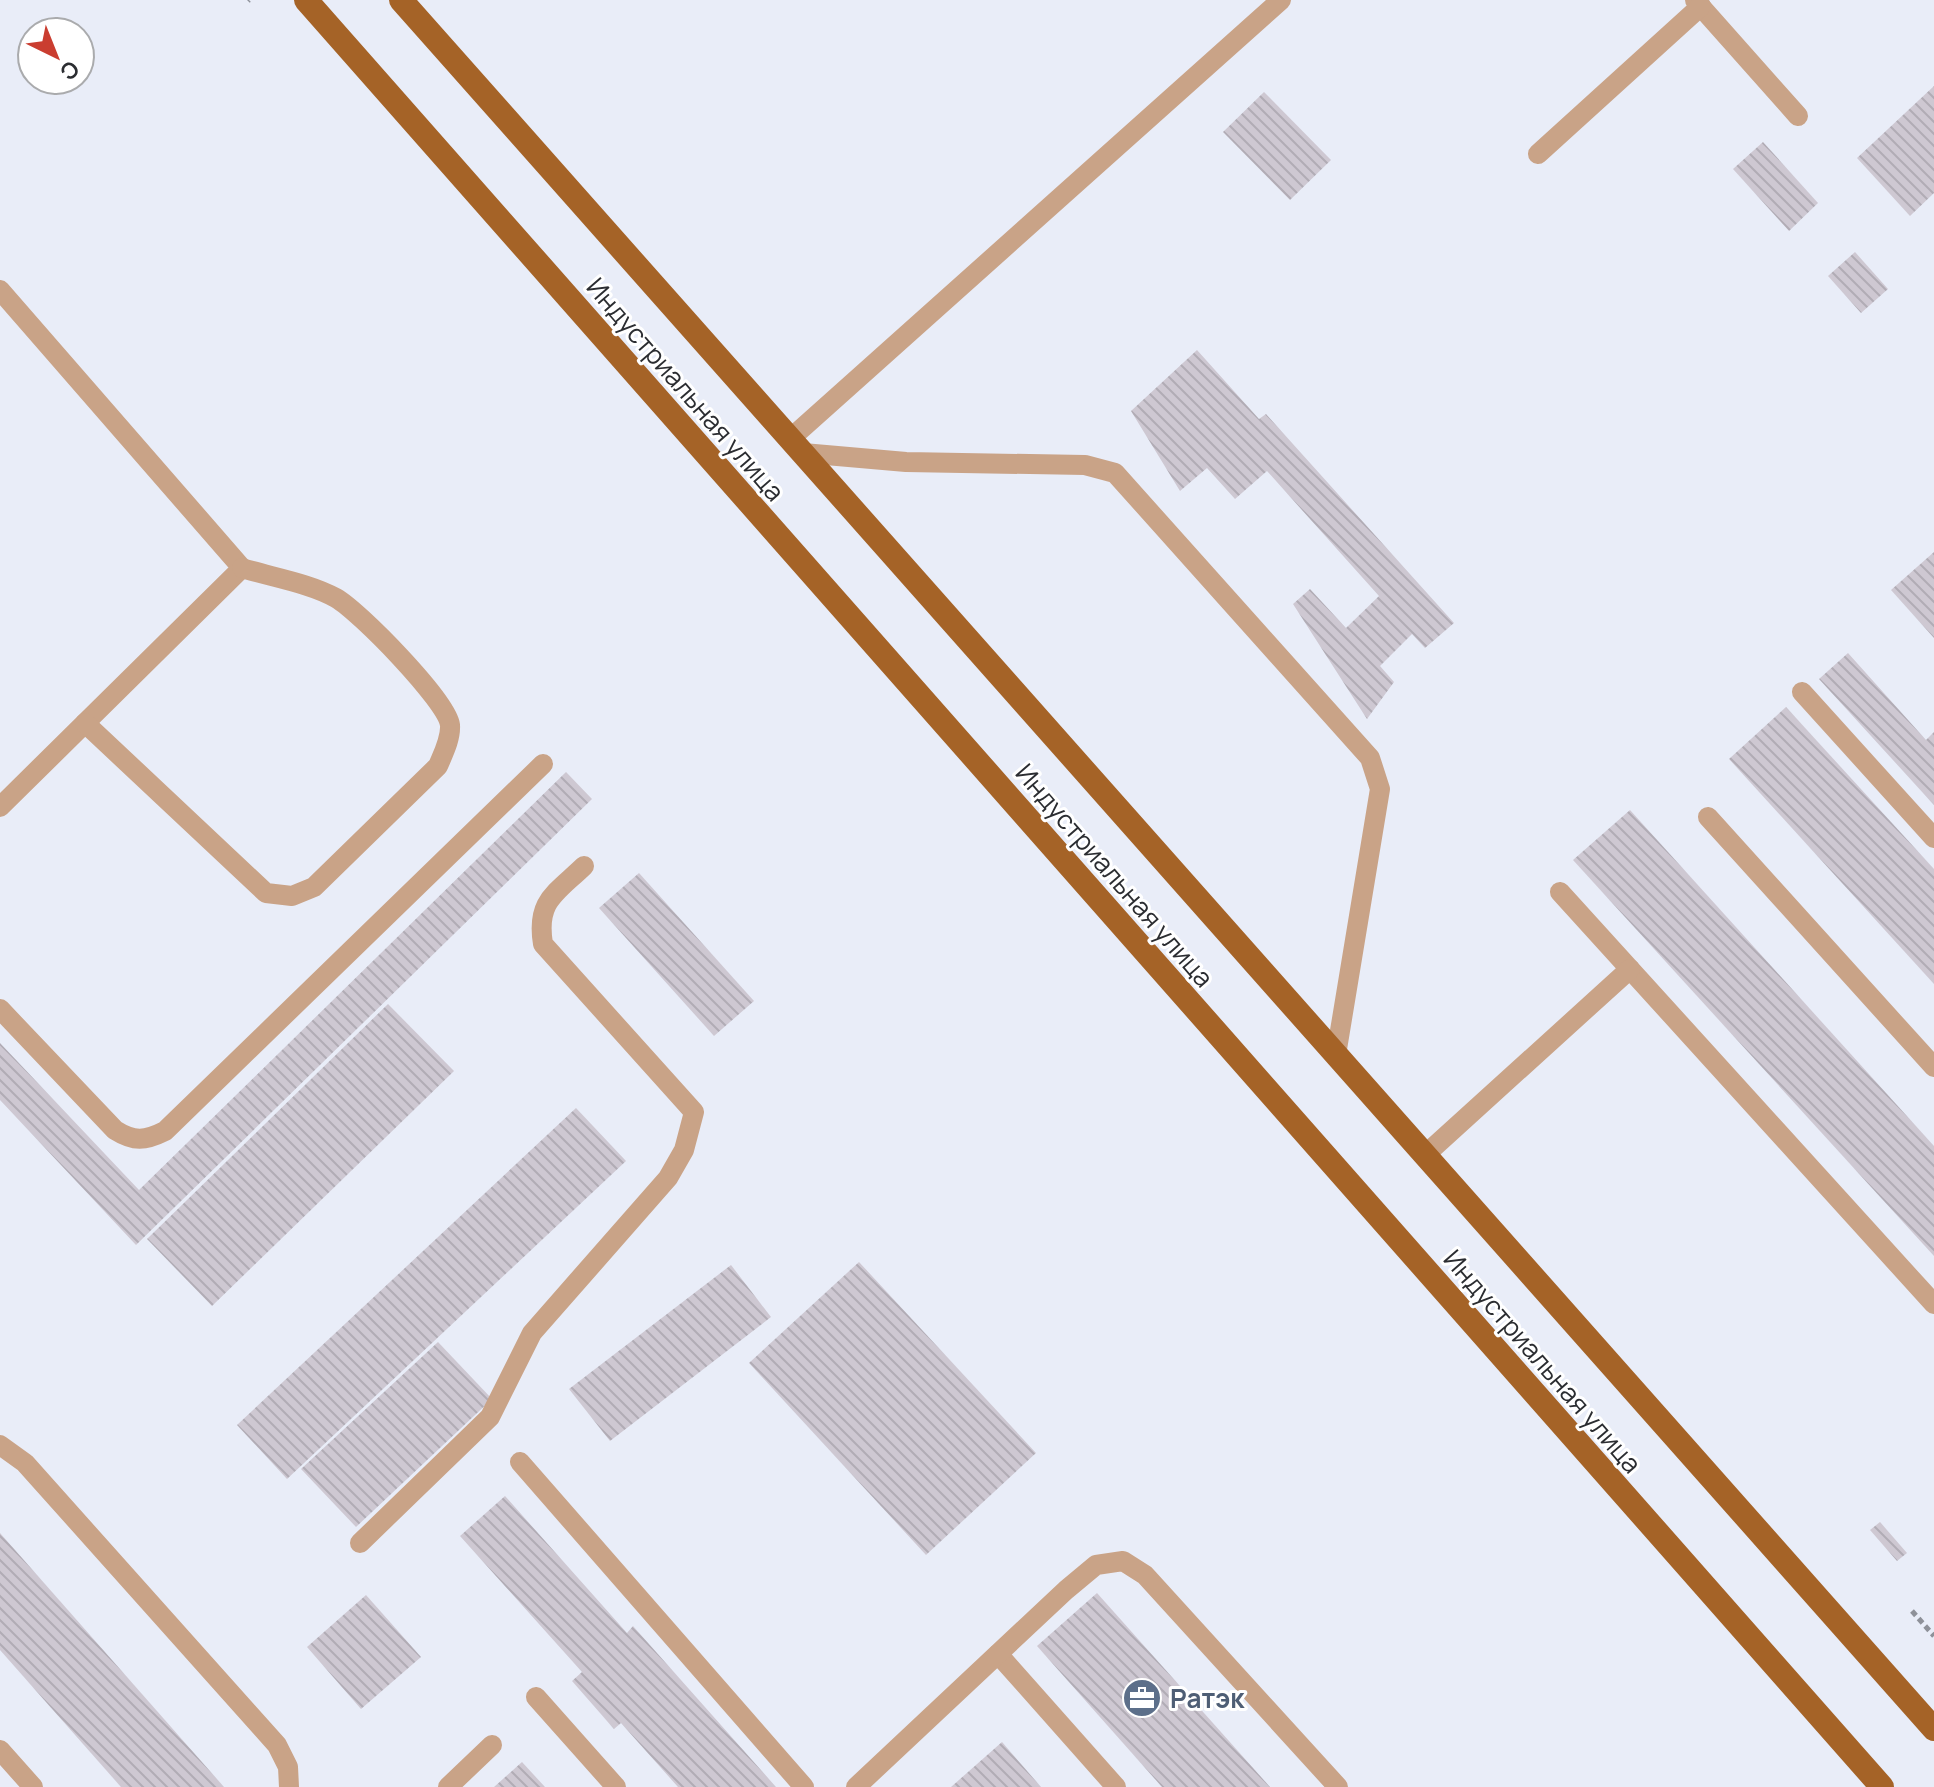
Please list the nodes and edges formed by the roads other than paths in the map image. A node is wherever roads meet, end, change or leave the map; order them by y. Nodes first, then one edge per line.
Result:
1 (306, 0) edge
2 (401, 0) edge
3 (1281, 0) edge
4 (1698, 3) edge
5 (1798, 116) dead end
6 (1538, 154) dead end
7 (0, 290) edge
8 (797, 446) junction
9 (242, 568) junction
10 (1802, 692) dead end
11 (85, 723) junction
12 (543, 764) dead end
13 (0, 807) edge
14 (1708, 817) dead end
15 (1934, 838) edge
16 (584, 866) dead end
17 (1560, 892) dead end
18 (1630, 969) junction
19 (0, 1009) edge
20 (1336, 1055) junction
21 (1934, 1067) edge
22 (1425, 1155) junction
23 (1934, 1304) edge
24 (0, 1445) edge
25 (520, 1462) dead end
26 (360, 1543) dead end
27 (998, 1654) junction
28 (536, 1697) dead end
29 (1934, 1729) edge
30 (492, 1745) dead end
31 (0, 1750) edge
32 (33, 1787) edge
33 (289, 1787) edge
34 (448, 1787) edge
35 (616, 1787) edge
36 (804, 1787) edge
37 (856, 1787) edge
38 (1116, 1787) edge
39 (1338, 1787) edge
40 (1882, 1787) edge

1 - 40 main road, Индустриальная улица
2 - 8 main road, Индустриальная улица
3 - 8 lane
4 - 5 lane
4 - 6 lane
7 - 9 lane
8 - 20 main road, Индустриальная улица
8 - 20 lane
9 - 11 lane
9 - 11 lane
10 - 15 lane
11 - 13 lane
12 - 19 lane
14 - 21 lane
16 - 26 lane
17 - 18 lane
18 - 22 lane
18 - 23 lane
20 - 22 main road, Индустриальная улица
22 - 29 main road, Индустриальная улица
24 - 33 lane
25 - 36 lane
27 - 37 lane
27 - 38 lane
27 - 39 lane
28 - 35 lane
30 - 34 lane
31 - 32 lane

